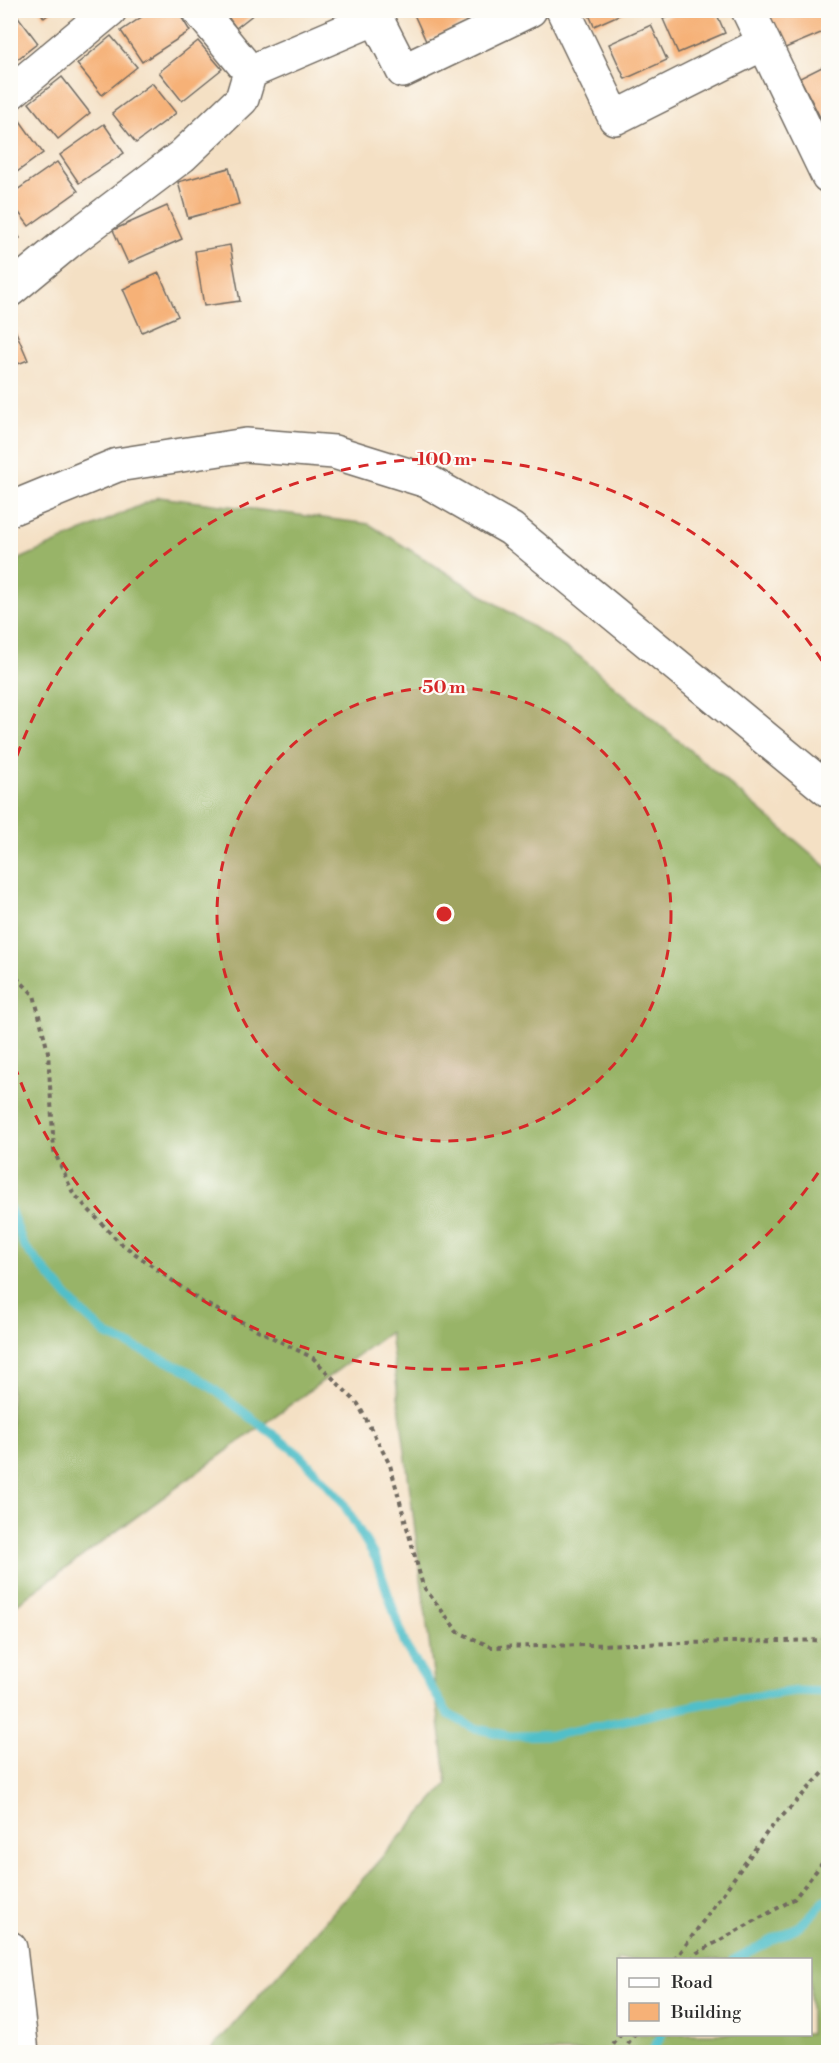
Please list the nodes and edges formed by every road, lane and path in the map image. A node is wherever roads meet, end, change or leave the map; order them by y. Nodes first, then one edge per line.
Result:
1 (110, 10) edge
2 (199, 10) edge
3 (530, 10) edge
4 (563, 10) edge
5 (748, 10) edge
6 (374, 14) edge
7 (764, 43) junction
8 (250, 72) junction
9 (10, 93) edge
10 (826, 162) edge
11 (10, 290) edge
12 (10, 509) edge
13 (828, 790) edge
14 (10, 971) edge
15 (828, 1640) edge
16 (828, 1768) edge
17 (828, 1856) edge
18 (10, 1948) edge
19 (676, 1958) edge
20 (692, 1958) edge
21 (620, 2036) edge
22 (635, 2036) edge
23 (22, 2052) edge
24 (608, 2052) edge
25 (624, 2052) edge

1 - 9 street
2 - 8 street
3 - 6 street
4 - 7 street
5 - 7 street
6 - 8 street
7 - 10 street
8 - 11 street
12 - 13 street
14 - 15 path
16 - 19 path
17 - 20 path
18 - 23 street
21 - 24 path
22 - 25 path

